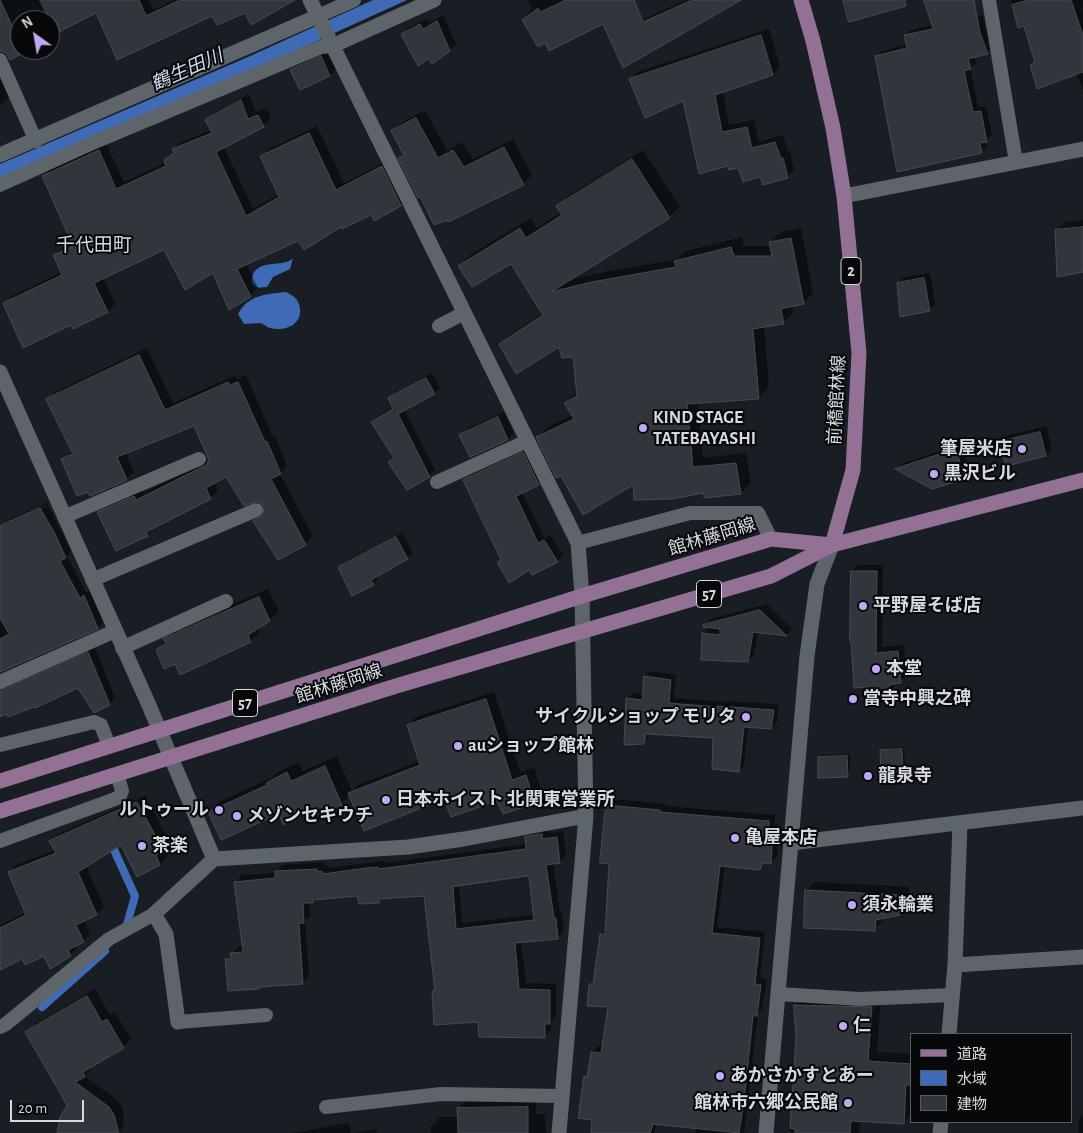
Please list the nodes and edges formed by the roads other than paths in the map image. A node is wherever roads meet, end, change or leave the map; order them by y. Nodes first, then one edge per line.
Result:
1 (310, 0) edge
2 (354, 0) edge
3 (434, 0) edge
4 (801, 0) edge
5 (989, 0) edge
6 (319, 18) junction
7 (330, 42) junction
8 (0, 60) edge
9 (36, 140) junction
10 (1083, 149) edge
11 (0, 155) edge
12 (1016, 162) junction
13 (0, 185) edge
14 (844, 196) junction
15 (464, 313) junction
16 (438, 326) dead end
17 (0, 372) edge
18 (527, 441) junction
19 (199, 460) dead end
20 (1083, 480) edge
21 (437, 482) dead end
22 (256, 510) dead end
23 (64, 517) junction
24 (771, 539) junction
25 (578, 543) junction
26 (832, 544) junction
27 (92, 580) junction
28 (582, 596) junction
29 (226, 601) dead end
30 (115, 631) junction
31 (581, 631) junction
32 (122, 648) junction
33 (0, 682) edge
34 (159, 730) junction
35 (0, 746) edge
36 (109, 746) junction
37 (170, 758) junction
38 (117, 774) junction
39 (0, 781) edge
40 (1083, 808) edge
41 (0, 811) edge
42 (586, 816) junction
43 (960, 823) junction
44 (0, 841) edge
45 (791, 843) junction
46 (214, 859) junction
47 (154, 914) junction
48 (1083, 957) edge
49 (954, 965) junction
50 (778, 994) junction
51 (952, 995) junction
52 (266, 1015) dead end
53 (178, 1022) joint
54 (0, 1027) edge
55 (949, 1033) edge
56 (562, 1096) junction
57 (326, 1107) dead end
58 (560, 1133) edge
59 (766, 1133) edge

1 - 6 street
2 - 6 lane
3 - 7 street
4 - 14 main road, 前橋館林線 / 2
5 - 12 lane
6 - 7 street
6 - 9 street
7 - 13 lane
7 - 15 street
8 - 9 lane
9 - 11 street
10 - 12 street
12 - 14 street
14 - 26 main road, 前橋館林線 / 2
15 - 16 lane
15 - 18 street
17 - 23 street
18 - 21 lane
18 - 25 street
19 - 23 lane
20 - 26 main road
22 - 27 lane
23 - 27 street
24 - 25 lane
24 - 26 main road, 館林藤岡線 / 57
24 - 28 main road, 館林藤岡線 / 57
25 - 28 street
26 - 31 main road, 館林藤岡線 / 57
26 - 45 street
27 - 30 street
28 - 31 street
28 - 34 main road, 館林藤岡線 / 57
29 - 32 lane
30 - 32 street
30 - 33 lane
31 - 37 main road, 館林藤岡線 / 57
31 - 42 street
32 - 34 street
34 - 36 main road, 館林藤岡線 / 57
34 - 37 street
35 - 36 lane
36 - 39 main road, 館林藤岡線 / 57
37 - 38 main road, 館林藤岡線 / 57
37 - 46 street
38 - 41 main road, 館林藤岡線 / 57
38 - 44 lane
40 - 43 street
42 - 46 street
42 - 56 street
43 - 45 street
43 - 49 street
45 - 50 street
46 - 47 street
47 - 53 street
47 - 54 lane
48 - 49 street
49 - 51 street
50 - 51 lane
50 - 59 street
51 - 55 street
52 - 53 lane
56 - 57 lane
56 - 58 street

